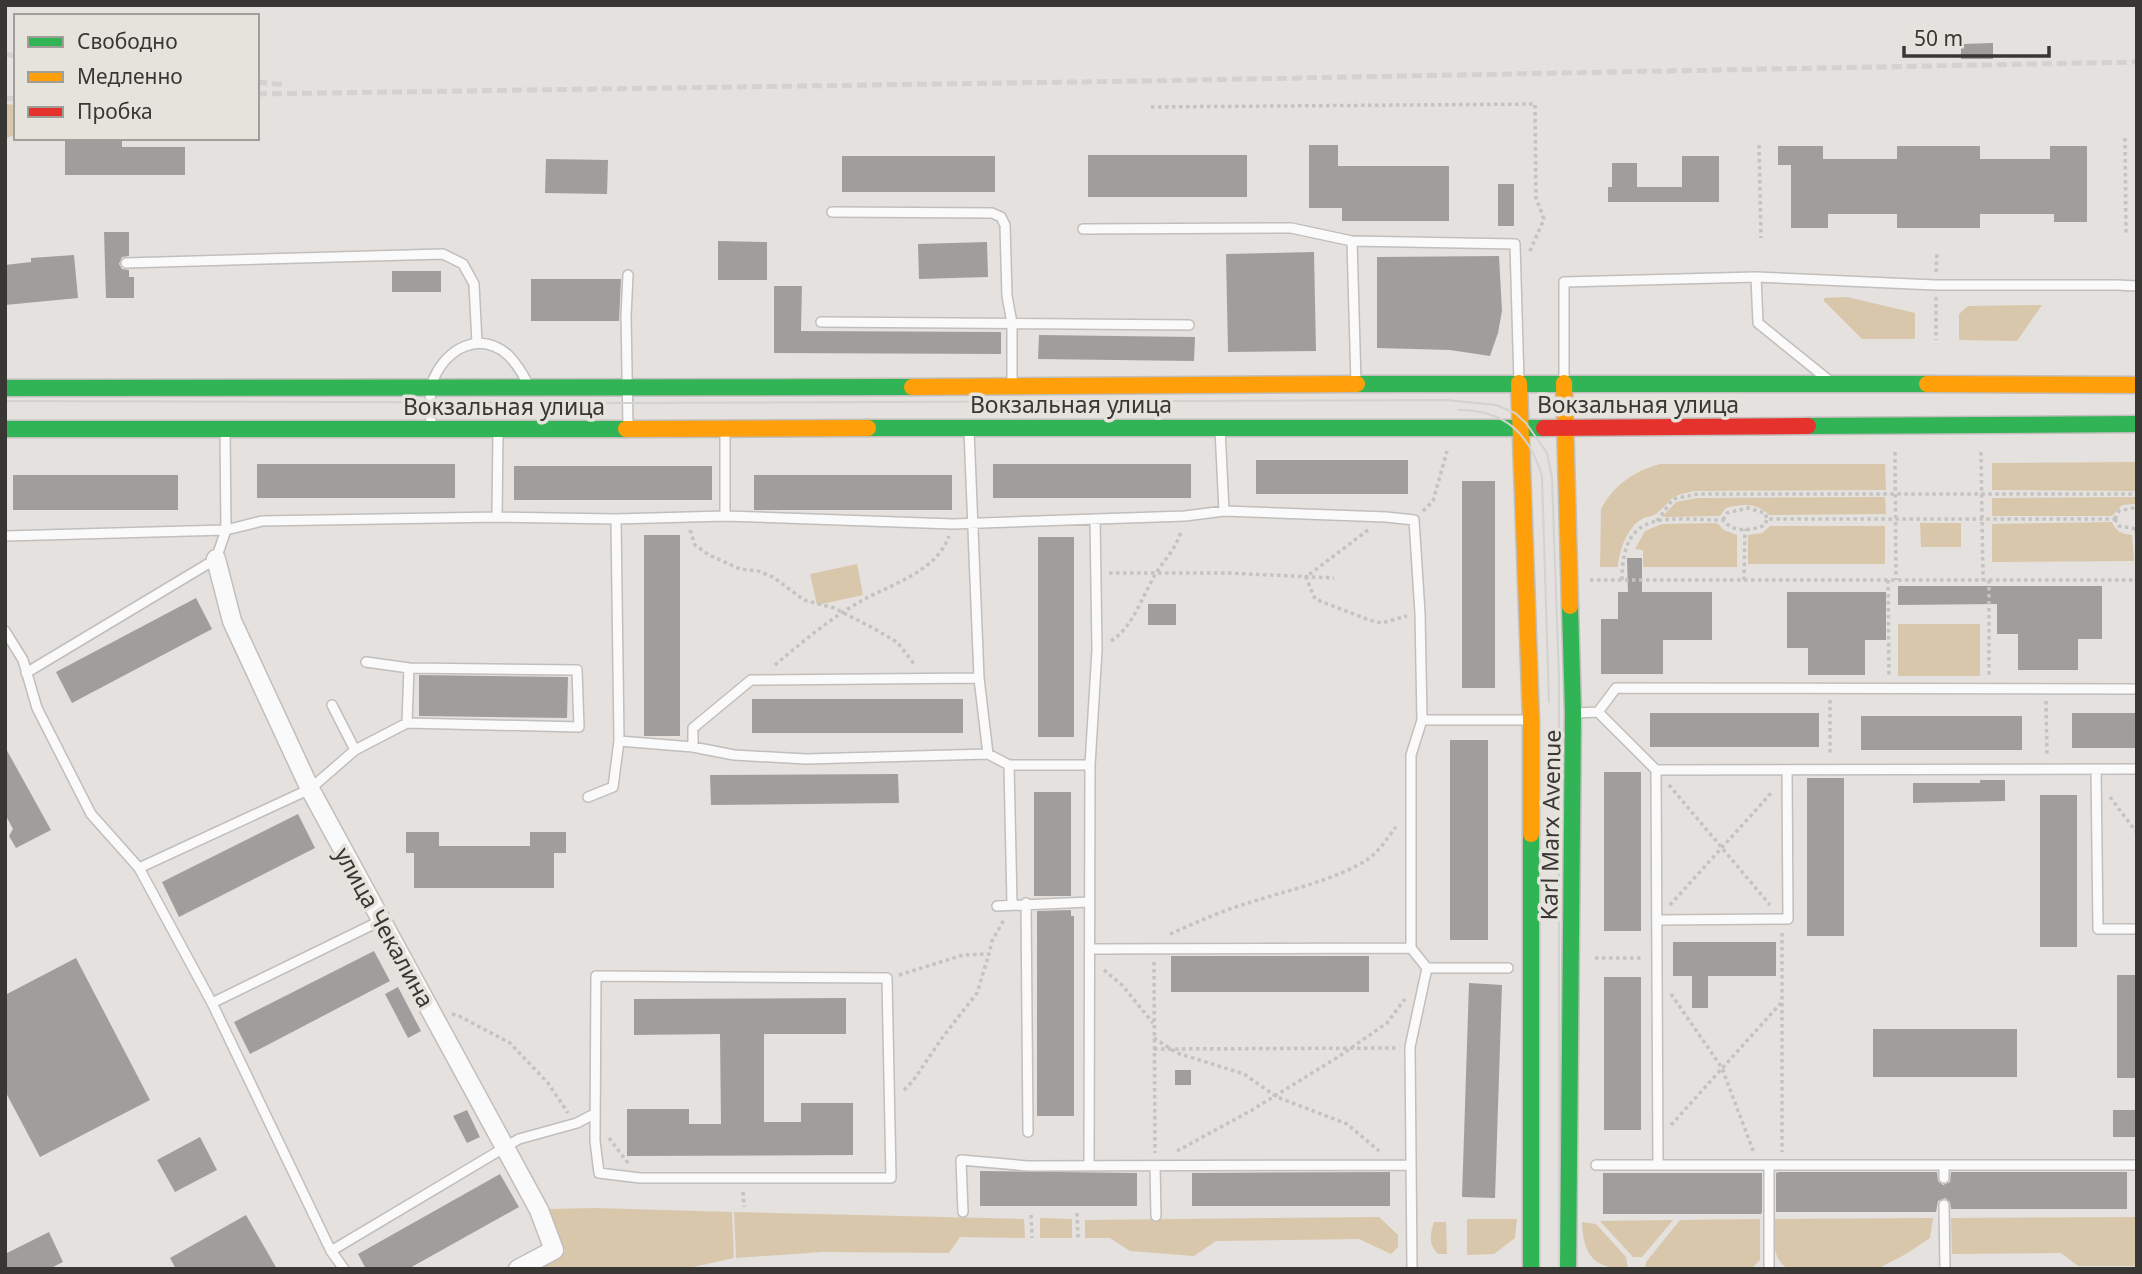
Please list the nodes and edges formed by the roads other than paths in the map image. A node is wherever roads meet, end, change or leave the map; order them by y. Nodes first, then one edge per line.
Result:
1 (832, 212) dead end
2 (1083, 229) dead end
3 (1352, 241) junction
4 (126, 263) dead end
5 (628, 275) dead end
6 (1756, 277) junction
7 (2137, 286) edge
8 (821, 322) dead end
9 (1012, 323) junction
10 (1189, 325) dead end
11 (477, 343) junction
12 (1519, 383) junction
13 (1564, 383) junction
14 (1833, 383) junction
15 (1356, 384) junction
16 (2137, 385) edge
17 (1012, 386) junction
18 (5, 388) edge
19 (431, 388) junction
20 (628, 388) junction
21 (530, 389) junction
22 (2137, 424) edge
23 (1220, 426) junction
24 (225, 428) junction
25 (431, 428) junction
26 (628, 428) junction
27 (724, 428) junction
28 (969, 428) junction
29 (1476, 428) junction
30 (1520, 428) junction
31 (1564, 428) junction
32 (5, 429) edge
33 (498, 429) junction
34 (1523, 474) junction
35 (1224, 511) junction
36 (724, 516) junction
37 (497, 517) junction
38 (616, 519) junction
39 (1095, 519) junction
40 (974, 524) junction
41 (226, 530) junction
42 (5, 536) edge
43 (216, 559) junction
44 (5, 631) edge
45 (366, 662) dead end
46 (409, 668) junction
47 (26, 673) junction
48 (979, 678) junction
49 (2137, 689) edge
50 (332, 705) dead end
51 (1598, 712) junction
52 (1573, 713) junction
53 (1422, 720) junction
54 (1531, 720) junction
55 (407, 723) junction
56 (619, 741) junction
57 (693, 747) junction
58 (355, 750) junction
59 (988, 754) junction
60 (1009, 765) junction
61 (1090, 765) junction
62 (2137, 769) edge
63 (1656, 770) junction
64 (1787, 772) junction
65 (2096, 774) junction
66 (310, 789) junction
67 (589, 797) dead end
68 (139, 867) junction
69 (1089, 902) junction
70 (1026, 903) junction
71 (1012, 904) junction
72 (997, 905) dead end
73 (1657, 920) junction
74 (380, 921) junction
75 (2137, 929) edge
76 (1411, 948) junction
77 (1090, 949) junction
78 (1427, 968) junction
79 (1508, 968) dead end
80 (212, 1003) junction
81 (594, 1114) junction
82 (1028, 1132) dead end
83 (506, 1147) junction
84 (1410, 1165) junction
85 (1596, 1165) dead end
86 (1658, 1165) junction
87 (1769, 1165) junction
88 (1944, 1165) junction
89 (2137, 1165) edge
90 (1089, 1166) junction
91 (1155, 1166) junction
92 (1944, 1178) dead end
93 (1944, 1205) dead end
94 (962, 1212) dead end
95 (1156, 1216) dead end
96 (331, 1251) junction
97 (344, 1269) edge
98 (517, 1269) edge
99 (1412, 1269) edge
100 (1531, 1269) edge
101 (1568, 1269) edge
102 (1769, 1269) edge
103 (1945, 1269) edge

1 - 9 lane
2 - 3 lane
3 - 12 lane
3 - 15 lane
4 - 11 lane
5 - 20 lane
6 - 7 lane
6 - 13 lane
6 - 14 lane
8 - 9 lane
9 - 10 lane
9 - 17 lane
11 - 19 lane
11 - 21 lane
12 - 13 main road, Вокзальная улица
12 - 15 main road, Вокзальная улица
12 - 30 main road, Karl Marx Avenue
13 - 14 main road, Вокзальная улица
13 - 31 main road, Karl Marx Avenue
14 - 16 main road, Вокзальная улица
15 - 17 main road, Вокзальная улица
17 - 20 main road, Вокзальная улица
18 - 19 main road, Вокзальная улица
19 - 21 main road, Вокзальная улица
19 - 25 lane
20 - 21 main road, Вокзальная улица
20 - 26 lane
22 - 31 main road, Вокзальная улица
23 - 28 main road, Вокзальная улица
23 - 29 main road, Вокзальная улица
23 - 35 lane
24 - 25 main road, Вокзальная улица
24 - 32 main road, Вокзальная улица
24 - 41 lane
25 - 33 main road, Вокзальная улица
26 - 27 main road, Вокзальная улица
26 - 33 main road, Вокзальная улица
27 - 28 main road, Вокзальная улица
27 - 36 lane
28 - 40 lane
29 - 30 main road, Вокзальная улица
29 - 34 main road
30 - 31 main road, Вокзальная улица
30 - 34 main road, Karl Marx Avenue
31 - 52 main road, Karl Marx Avenue
33 - 37 lane
34 - 54 main road, Karl Marx Avenue
35 - 39 lane
35 - 53 lane
36 - 38 lane
36 - 40 lane
37 - 38 lane
37 - 41 lane
38 - 56 lane
39 - 40 lane
39 - 61 lane
40 - 48 lane
41 - 42 lane
41 - 43 lane
43 - 47 lane
43 - 66 street, улица Чекалина
44 - 47 lane
45 - 46 lane
46 - 55 lane
46 - 55 lane
47 - 68 lane
48 - 57 lane
48 - 59 lane
49 - 51 lane
50 - 58 lane
51 - 52 lane
51 - 63 lane
52 - 101 main road, Karl Marx Avenue
53 - 54 lane
53 - 76 lane
54 - 100 main road, Karl Marx Avenue
55 - 58 lane
56 - 57 lane
56 - 67 lane
57 - 59 lane
58 - 66 lane
59 - 60 lane
60 - 61 lane
60 - 71 lane
61 - 69 lane
62 - 65 lane
63 - 64 lane
63 - 73 lane
64 - 65 lane
64 - 73 lane
65 - 75 lane
66 - 68 lane
66 - 74 street, улица Чекалина
68 - 80 lane
69 - 70 lane
69 - 77 lane
70 - 71 lane
70 - 82 lane
71 - 72 lane
73 - 86 lane
74 - 80 lane
74 - 83 street, улица Чекалина
76 - 77 lane
76 - 78 lane
77 - 90 lane
78 - 79 lane
78 - 84 lane
80 - 96 lane
81 - 81 lane
81 - 83 lane
83 - 96 lane
83 - 98 street, улица Чекалина
84 - 91 lane
84 - 99 lane
85 - 86 lane
86 - 87 lane
87 - 88 lane
87 - 102 lane
88 - 89 lane
88 - 92 lane
90 - 91 lane
90 - 94 lane
91 - 95 lane
93 - 103 lane
96 - 97 lane

